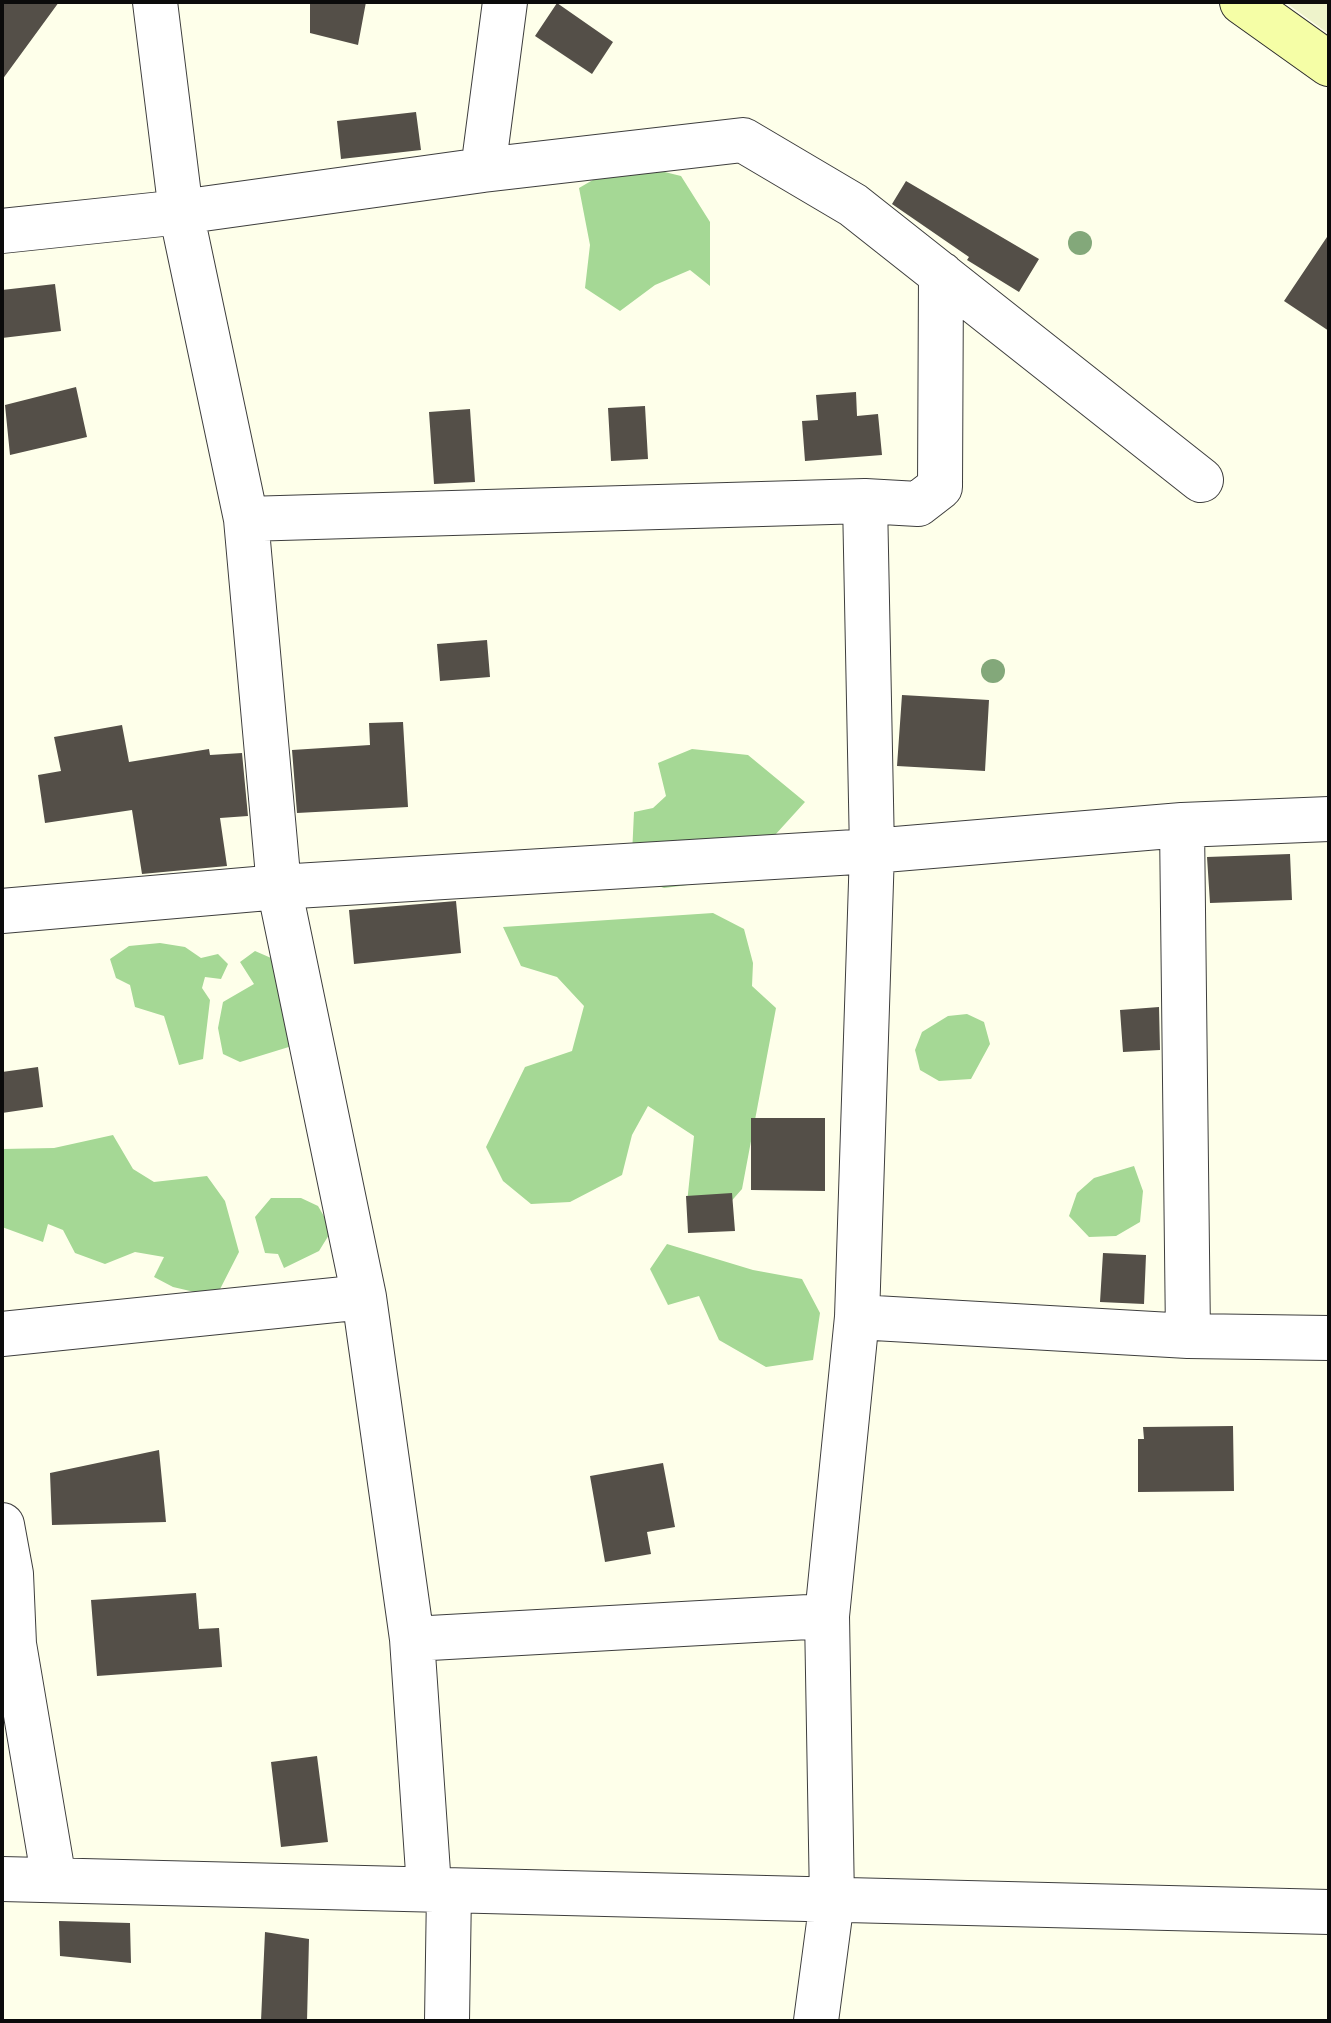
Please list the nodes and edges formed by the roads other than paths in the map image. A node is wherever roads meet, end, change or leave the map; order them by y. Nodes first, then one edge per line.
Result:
1 (155, 2) edge
2 (505, 2) edge
3 (1242, 2) edge
4 (1329, 64) edge
5 (483, 170) junction
6 (181, 212) junction
7 (2, 231) edge
8 (941, 274) junction
9 (1201, 480) dead end
10 (865, 501) junction
11 (246, 519) junction
12 (1329, 819) edge
13 (1182, 825) junction
14 (872, 851) junction
15 (279, 887) junction
16 (2, 911) edge
17 (364, 1297) junction
18 (857, 1317) junction
19 (2, 1334) edge
20 (1188, 1336) junction
21 (1329, 1338) edge
22 (2, 1525) edge
23 (7, 1574) edge
24 (827, 1616) junction
25 (412, 1639) junction
26 (2, 1879) edge
27 (54, 1880) junction
28 (439, 1889) junction
29 (832, 1900) junction
30 (1329, 1912) edge
31 (447, 2021) edge
32 (816, 2021) edge

1 - 6 street
2 - 5 street
3 - 4 street
5 - 6 street
5 - 8 street
6 - 7 street
6 - 11 street
8 - 9 street
8 - 10 street
10 - 11 street
10 - 14 street
11 - 15 street
12 - 13 street
13 - 14 street
13 - 20 street
14 - 15 street
14 - 18 street
15 - 16 street
15 - 17 street
17 - 19 street
17 - 25 street
18 - 20 street
18 - 24 street
20 - 21 street
22 - 23 street
23 - 27 street
24 - 25 street
24 - 29 street
25 - 28 street
26 - 27 street
27 - 28 street
28 - 29 street
28 - 31 street
29 - 30 street
29 - 32 street

